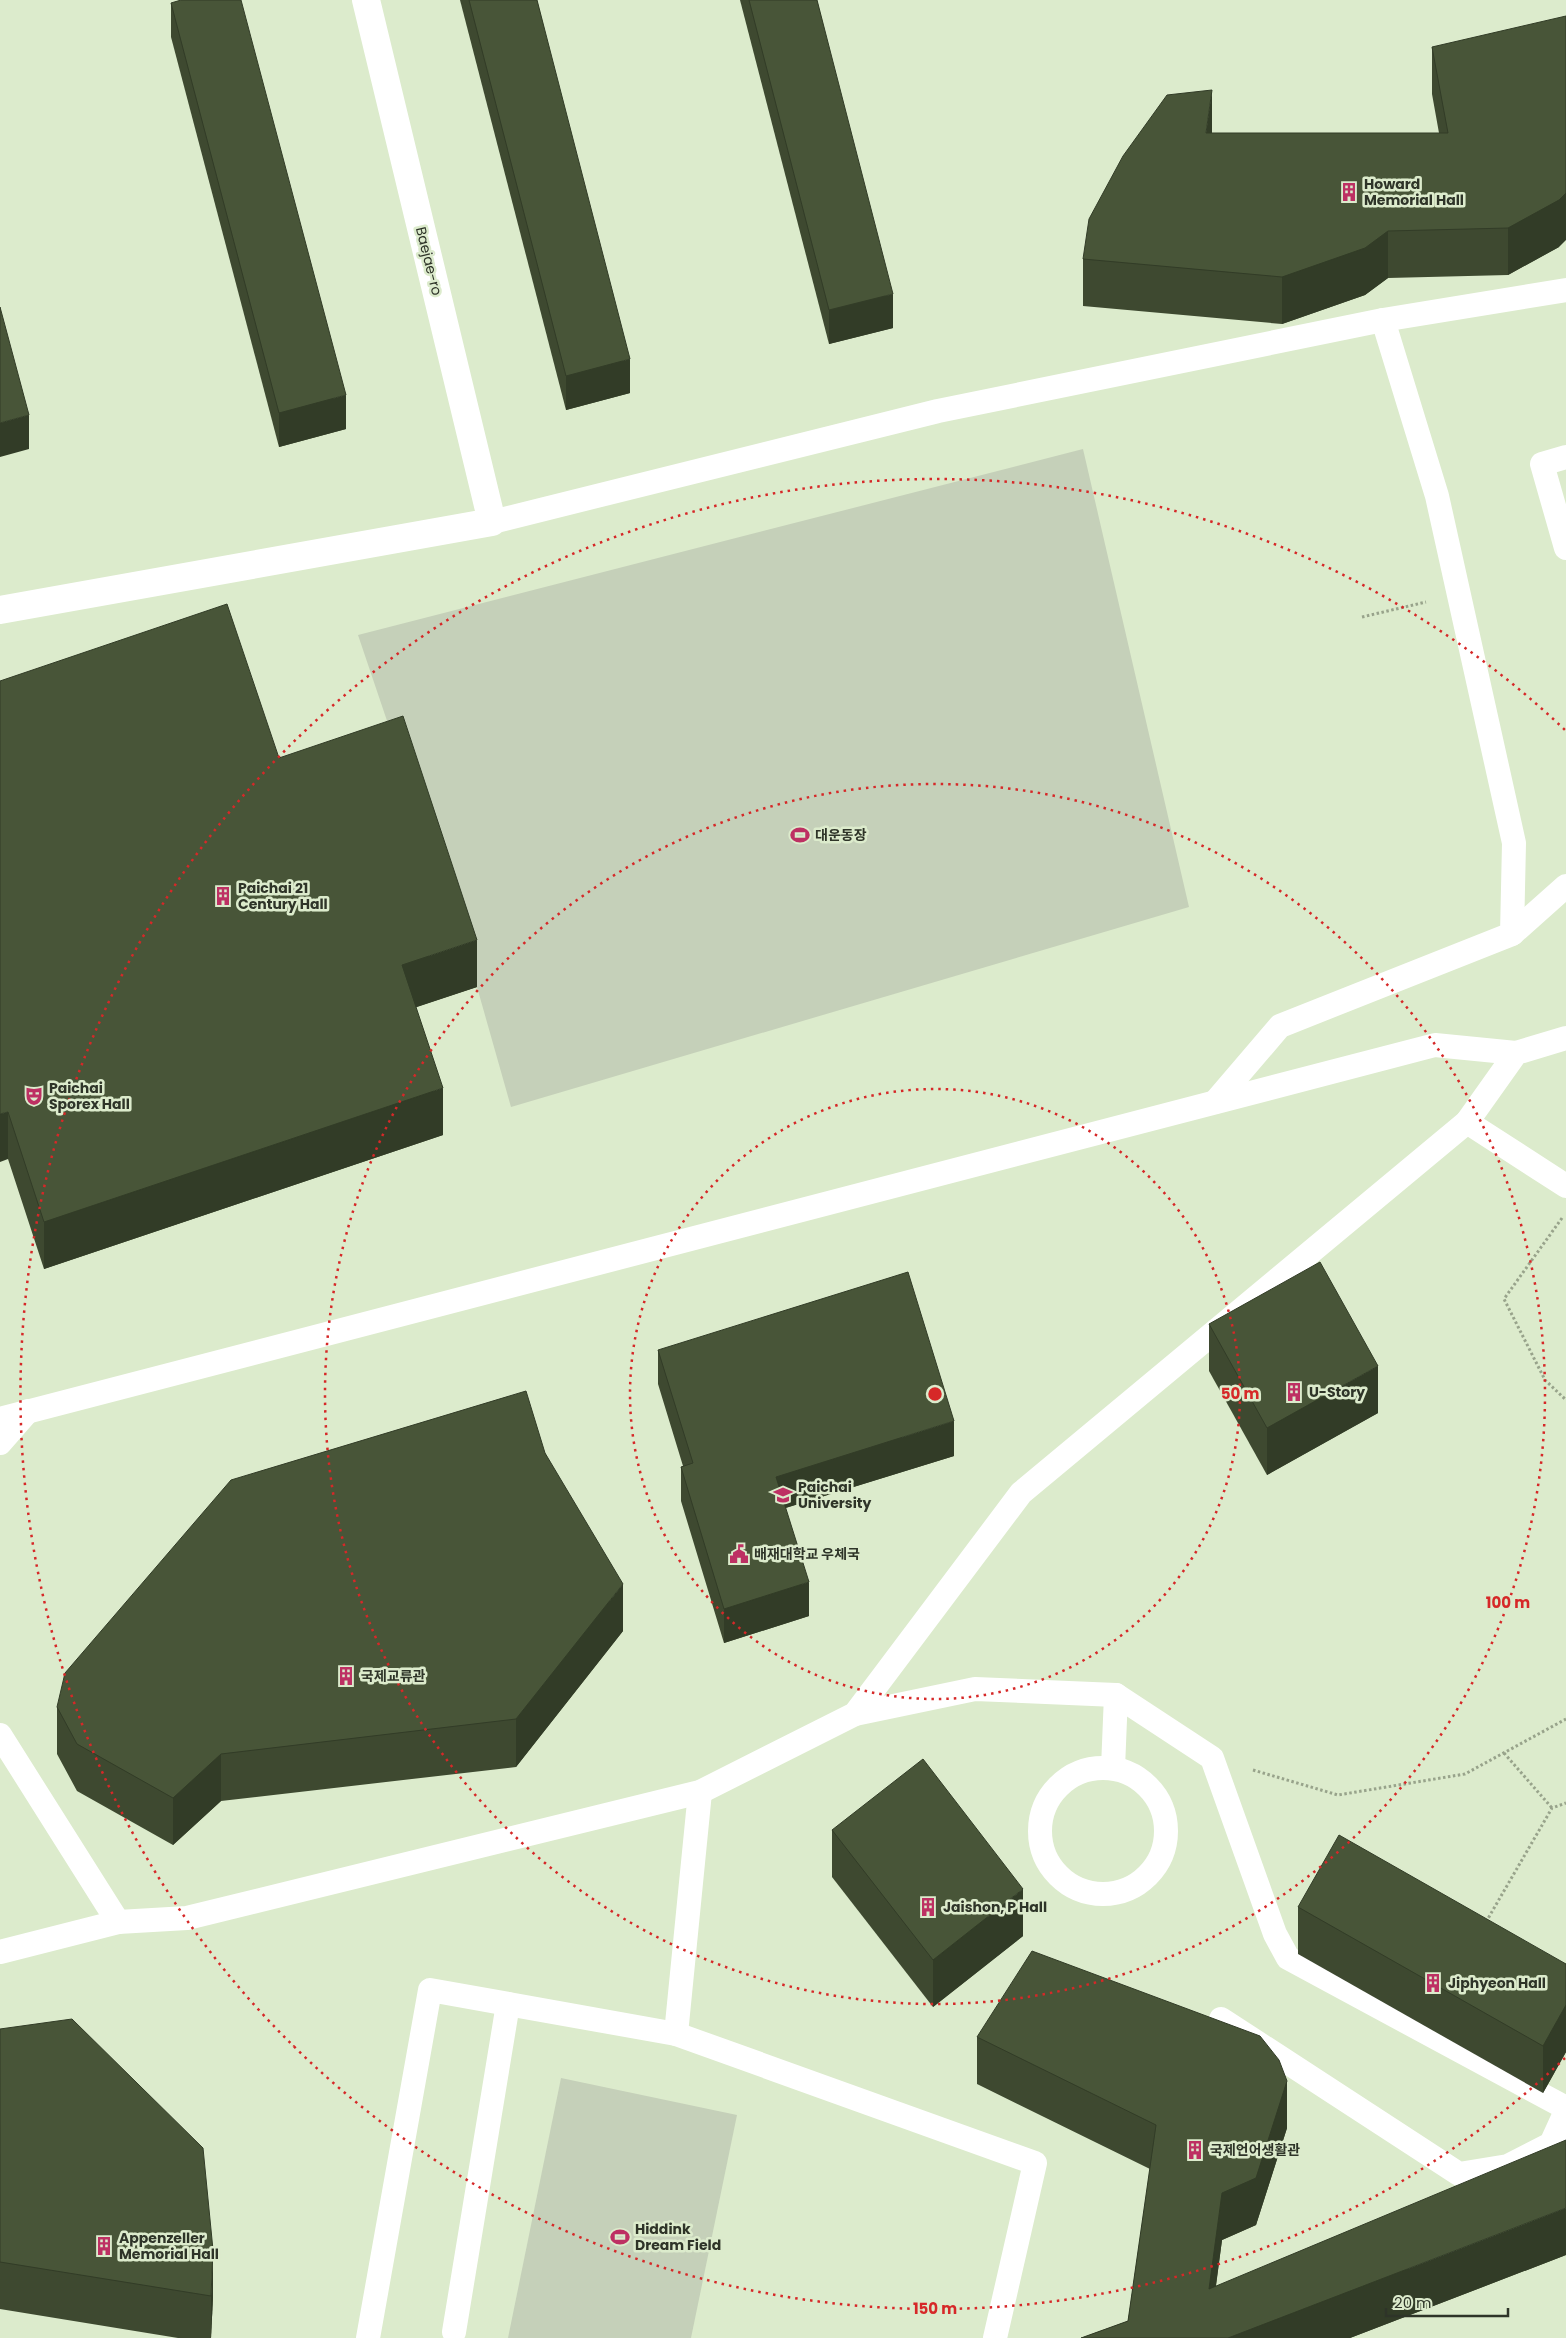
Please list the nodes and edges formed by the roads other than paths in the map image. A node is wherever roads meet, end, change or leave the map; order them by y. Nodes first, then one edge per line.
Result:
1 (366, 0) edge
2 (1566, 290) edge
3 (1383, 320) junction
4 (1566, 457) edge
5 (492, 522) junction
6 (1566, 548) edge
7 (0, 610) edge
8 (1566, 886) edge
9 (1512, 934) junction
10 (1566, 1038) edge
11 (1516, 1053) junction
12 (1215, 1102) junction
13 (1467, 1122) junction
14 (1566, 1186) edge
15 (28, 1411) junction
16 (0, 1419) edge
17 (0, 1443) edge
18 (1116, 1695) junction
19 (856, 1714) junction
20 (0, 1735) edge
21 (1113, 1768) junction
22 (700, 1792) junction
23 (118, 1922) junction
24 (0, 1952) edge
25 (508, 2004) junction
26 (1221, 2019) edge
27 (676, 2034) junction
28 (1566, 2110) edge
29 (454, 2332) dead end
30 (368, 2338) edge
31 (995, 2338) edge

1 - 5 street, Baejae-ro
2 - 3 lane
3 - 5 lane
3 - 9 lane
4 - 6 lane
5 - 7 street
8 - 9 lane
9 - 12 lane
10 - 11 lane
11 - 12 lane
11 - 13 lane
12 - 15 lane
13 - 14 lane
13 - 19 lane
15 - 16 lane
15 - 17 lane
18 - 19 lane
18 - 21 lane
18 - 28 lane
19 - 22 lane
20 - 23 lane
21 - 21 lane
22 - 23 lane
22 - 27 lane
23 - 24 lane
25 - 27 lane
25 - 29 lane
25 - 30 lane
26 - 28 lane
27 - 31 lane

